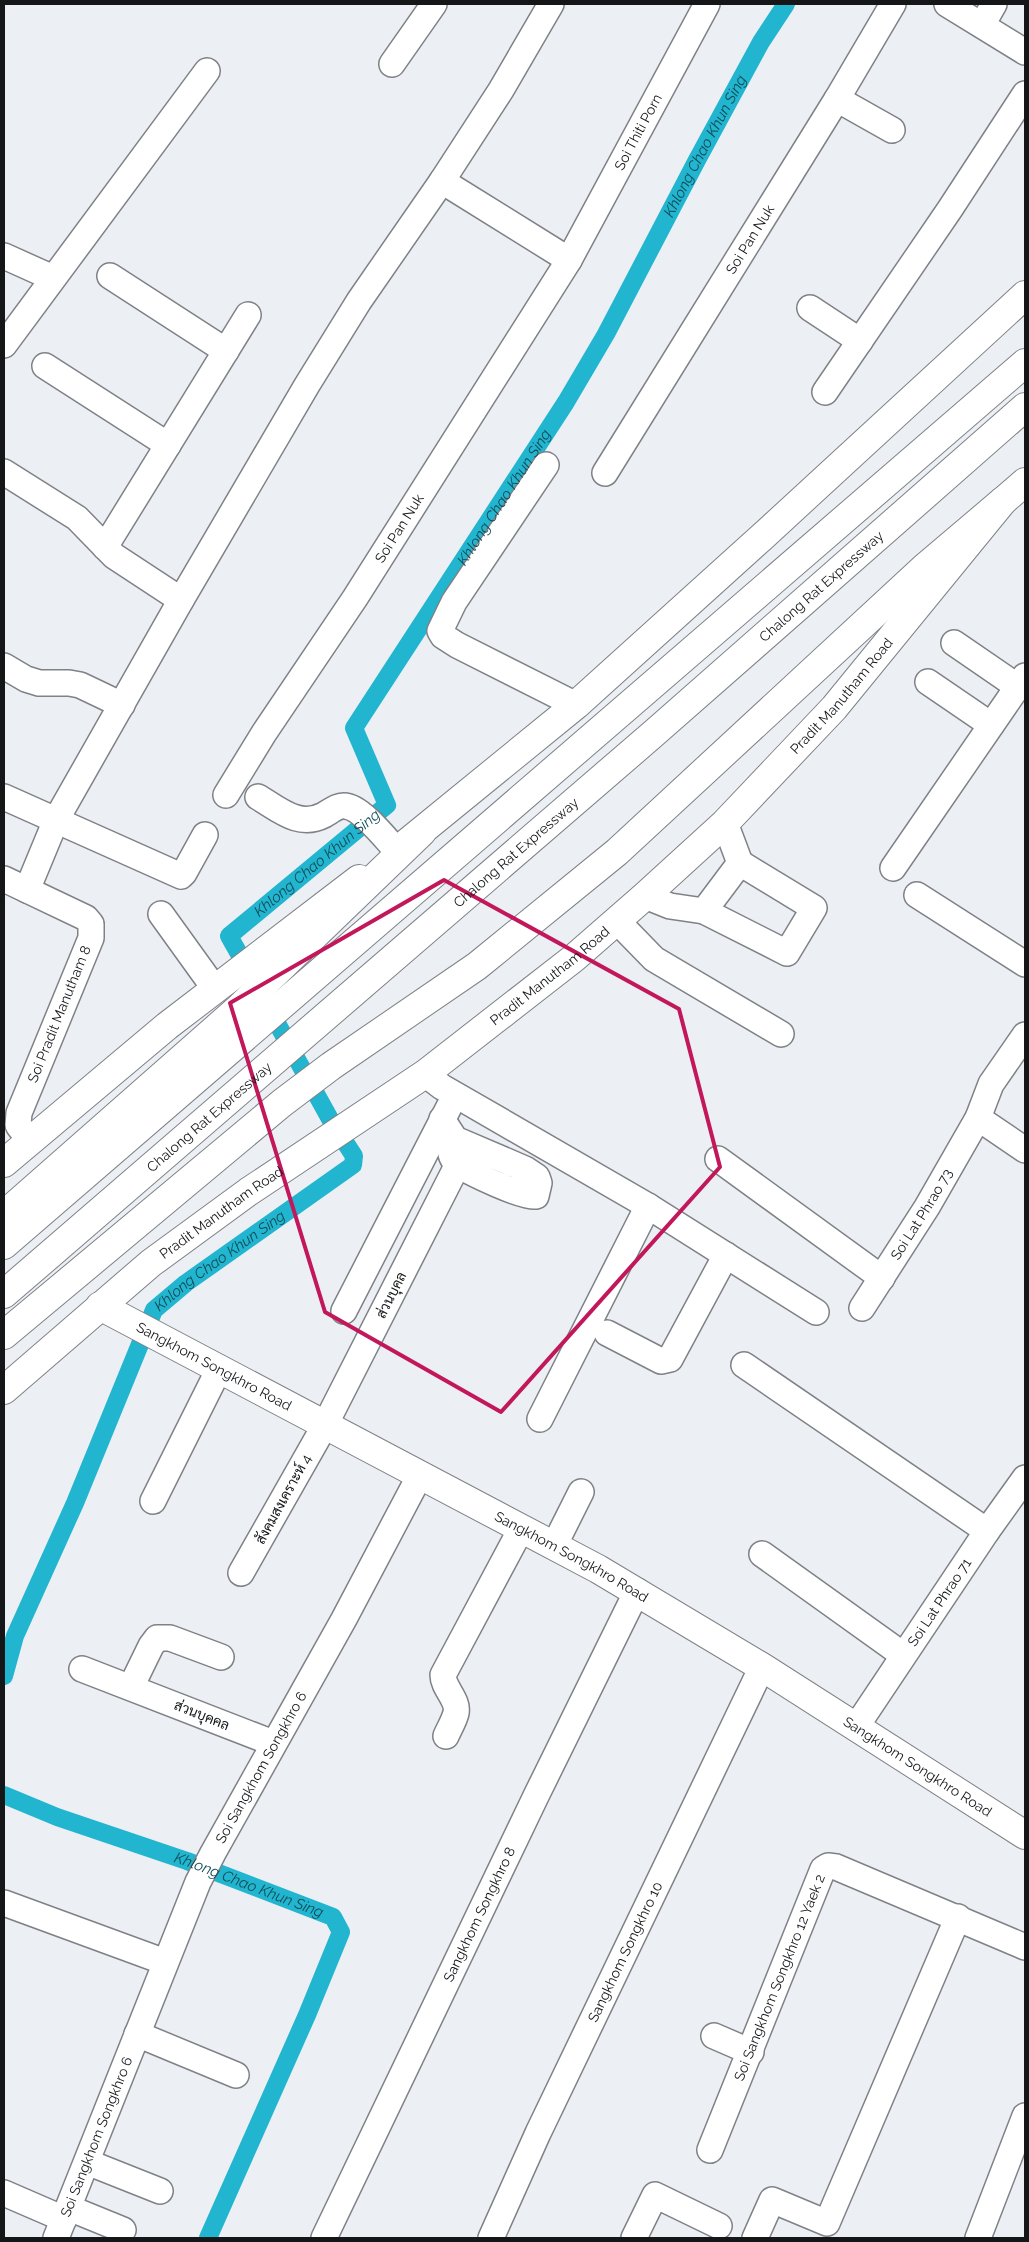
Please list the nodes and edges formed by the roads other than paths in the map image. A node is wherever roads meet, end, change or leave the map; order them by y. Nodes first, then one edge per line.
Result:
1 (434, 4) edge
2 (551, 4) edge
3 (707, 4) edge
4 (893, 4) edge
5 (948, 4) edge
6 (994, 4) edge
7 (982, 25) junction
8 (1025, 52) edge
9 (392, 64) dead end
10 (207, 71) dead end
11 (1025, 94) edge
12 (837, 99) junction
13 (892, 130) dead end
14 (442, 181) junction
15 (4, 256) edge
16 (569, 260) junction
17 (110, 276) dead end
18 (53, 278) junction
19 (1025, 295) edge
20 (810, 308) dead end
21 (248, 315) dead end
22 (860, 341) junction
23 (4, 346) edge
24 (226, 351) junction
25 (1025, 363) edge
26 (45, 366) dead end
27 (825, 392) dead end
28 (1025, 407) edge
29 (168, 445) junction
30 (546, 465) dead end
31 (4, 472) edge
32 (605, 473) dead end
33 (1025, 482) edge
34 (1004, 501) junction
35 (105, 547) junction
36 (181, 600) junction
37 (954, 643) dead end
38 (4, 666) edge
39 (1022, 681) edge
40 (928, 682) dead end
41 (122, 705) junction
42 (576, 705) junction
43 (991, 725) junction
44 (226, 796) dead end
45 (4, 797) edge
46 (258, 797) dead end
47 (56, 820) junction
48 (725, 823) junction
49 (422, 832) junction
50 (205, 835) dead end
51 (397, 851) junction
52 (740, 863) junction
53 (892, 868) dead end
54 (4, 879) edge
55 (27, 890) junction
56 (917, 895) dead end
57 (646, 896) junction
58 (704, 911) junction
59 (161, 914) dead end
60 (617, 921) junction
61 (1025, 964) edge
62 (236, 975) junction
63 (781, 1034) dead end
64 (1025, 1035) edge
65 (425, 1074) junction
66 (455, 1094) junction
67 (978, 1118) junction
68 (448, 1129) junction
69 (30, 1140) junction
70 (1025, 1150) edge
71 (718, 1159) dead end
72 (4, 1163) edge
73 (458, 1164) junction
74 (648, 1206) junction
75 (4, 1215) edge
76 (4, 1245) edge
77 (726, 1255) junction
78 (882, 1278) junction
79 (4, 1294) edge
80 (100, 1306) junction
81 (862, 1308) dead end
82 (344, 1312) dead end
83 (816, 1312) dead end
84 (607, 1334) dead end
85 (4, 1335) edge
86 (744, 1365) dead end
87 (219, 1369) junction
88 (4, 1390) edge
89 (540, 1419) dead end
90 (325, 1425) junction
91 (420, 1475) junction
92 (1025, 1478) edge
93 (581, 1492) dead end
94 (153, 1501) dead end
95 (521, 1529) junction
96 (987, 1531) junction
97 (554, 1546) junction
98 (762, 1554) dead end
99 (241, 1573) dead end
100 (637, 1592) junction
101 (903, 1655) junction
102 (221, 1657) dead end
103 (762, 1667) junction
104 (82, 1669) dead end
105 (131, 1686) junction
106 (856, 1727) junction
107 (446, 1736) dead end
108 (273, 1743) junction
109 (1025, 1835) edge
110 (4, 1905) edge
111 (958, 1917) junction
112 (1025, 1947) edge
113 (166, 1962) junction
114 (137, 2034) junction
115 (714, 2036) dead end
116 (751, 2052) junction
117 (236, 2075) dead end
118 (1025, 2116) edge
119 (710, 2150) dead end
120 (87, 2162) junction
121 (160, 2191) dead end
122 (4, 2193) edge
123 (63, 2222) edge
124 (719, 2226) dead end
125 (123, 2230) dead end
126 (324, 2238) edge
127 (490, 2238) edge
128 (634, 2238) edge
129 (755, 2238) edge
130 (978, 2238) edge

1 - 9 street
2 - 14 street
3 - 16 street, Soi Thiti Porn
4 - 12 street, Soi Pan Nuk
5 - 7 street
6 - 7 street
7 - 8 street
10 - 18 street
11 - 22 street
12 - 13 street
12 - 32 street, Soi Pan Nuk
14 - 16 street
14 - 36 street
15 - 18 street
16 - 44 street, Soi Pan Nuk
17 - 24 street
18 - 23 street
19 - 42 main road
20 - 22 street
21 - 24 street
22 - 27 street
24 - 29 street
25 - 76 main road
26 - 29 street
28 - 79 main road, Chalong Rat Expressway
29 - 35 street
30 - 42 street
31 - 35 street
33 - 34 main road, Pradit Manutham Road
34 - 48 main road, Pradit Manutham Road
34 - 85 main road
35 - 36 street
36 - 41 street
37 - 39 street
38 - 41 street
39 - 43 street
40 - 43 street
41 - 47 street
42 - 49 main road
43 - 53 street
45 - 47 street
46 - 51 street
47 - 50 street
47 - 55 street
48 - 52 street
48 - 57 main road, Pradit Manutham Road
49 - 51 main road
49 - 62 main road
51 - 62 main road
52 - 58 street
52 - 58 street
54 - 55 street, Soi Pradit Manutham 8
55 - 69 street, Soi Pradit Manutham 8
56 - 61 street
57 - 58 street
57 - 60 main road, Pradit Manutham Road
59 - 62 street
60 - 63 street
60 - 65 main road, Pradit Manutham Road
62 - 69 main road
62 - 75 main road
64 - 67 street, Soi Lat Phrao 73
65 - 66 street
65 - 80 main road, Pradit Manutham Road
66 - 68 street
66 - 74 street
67 - 70 street
67 - 78 street, Soi Lat Phrao 73
68 - 73 street
68 - 73 street
68 - 82 street
69 - 72 main road
71 - 78 street
73 - 90 street, ส่วนบุคล
74 - 77 street
74 - 89 street
77 - 83 street
77 - 84 street
78 - 81 street, Soi Lat Phrao 73
80 - 87 main road, Sangkhom Songkhro Road
80 - 88 main road, Pradit Manutham Road
86 - 96 street
87 - 90 main road, Sangkhom Songkhro Road
87 - 94 street
90 - 91 main road, Sangkhom Songkhro Road
90 - 99 street, สังคมสงเคราะห์ 4
91 - 95 main road, Sangkhom Songkhro Road
91 - 108 street, Soi Sangkhom Songkhro 6
92 - 96 street, Soi Lat Phrao 71
93 - 97 street
95 - 97 main road, Sangkhom Songkhro Road
95 - 107 street
96 - 101 street, Soi Lat Phrao 71
97 - 100 main road, Sangkhom Songkhro Road
98 - 101 street
100 - 103 main road, Sangkhom Songkhro Road
100 - 126 street, Sangkhom Songkhro 8
101 - 106 street, Soi Lat Phrao 71
102 - 105 street
103 - 106 main road, Sangkhom Songkhro Road
103 - 127 street, Sangkhom Songkhro 10
104 - 105 street, ส่วนบุคคล
105 - 108 street, ส่วนบุคคล
106 - 109 main road, Sangkhom Songkhro Road
108 - 113 street, Soi Sangkhom Songkhro 6
110 - 113 street
111 - 112 street, Soi Sangkhom Songkhro 12 Yaek 2
111 - 116 street, Soi Sangkhom Songkhro 12 Yaek 2
111 - 129 street
113 - 114 street, Soi Sangkhom Songkhro 6
114 - 117 street
114 - 120 street, Soi Sangkhom Songkhro 6
115 - 116 street
116 - 119 street, Soi Sangkhom Songkhro 12 Yaek 2
118 - 130 street
120 - 121 street
120 - 123 street, Soi Sangkhom Songkhro 6
122 - 123 street
123 - 125 street
124 - 128 street

